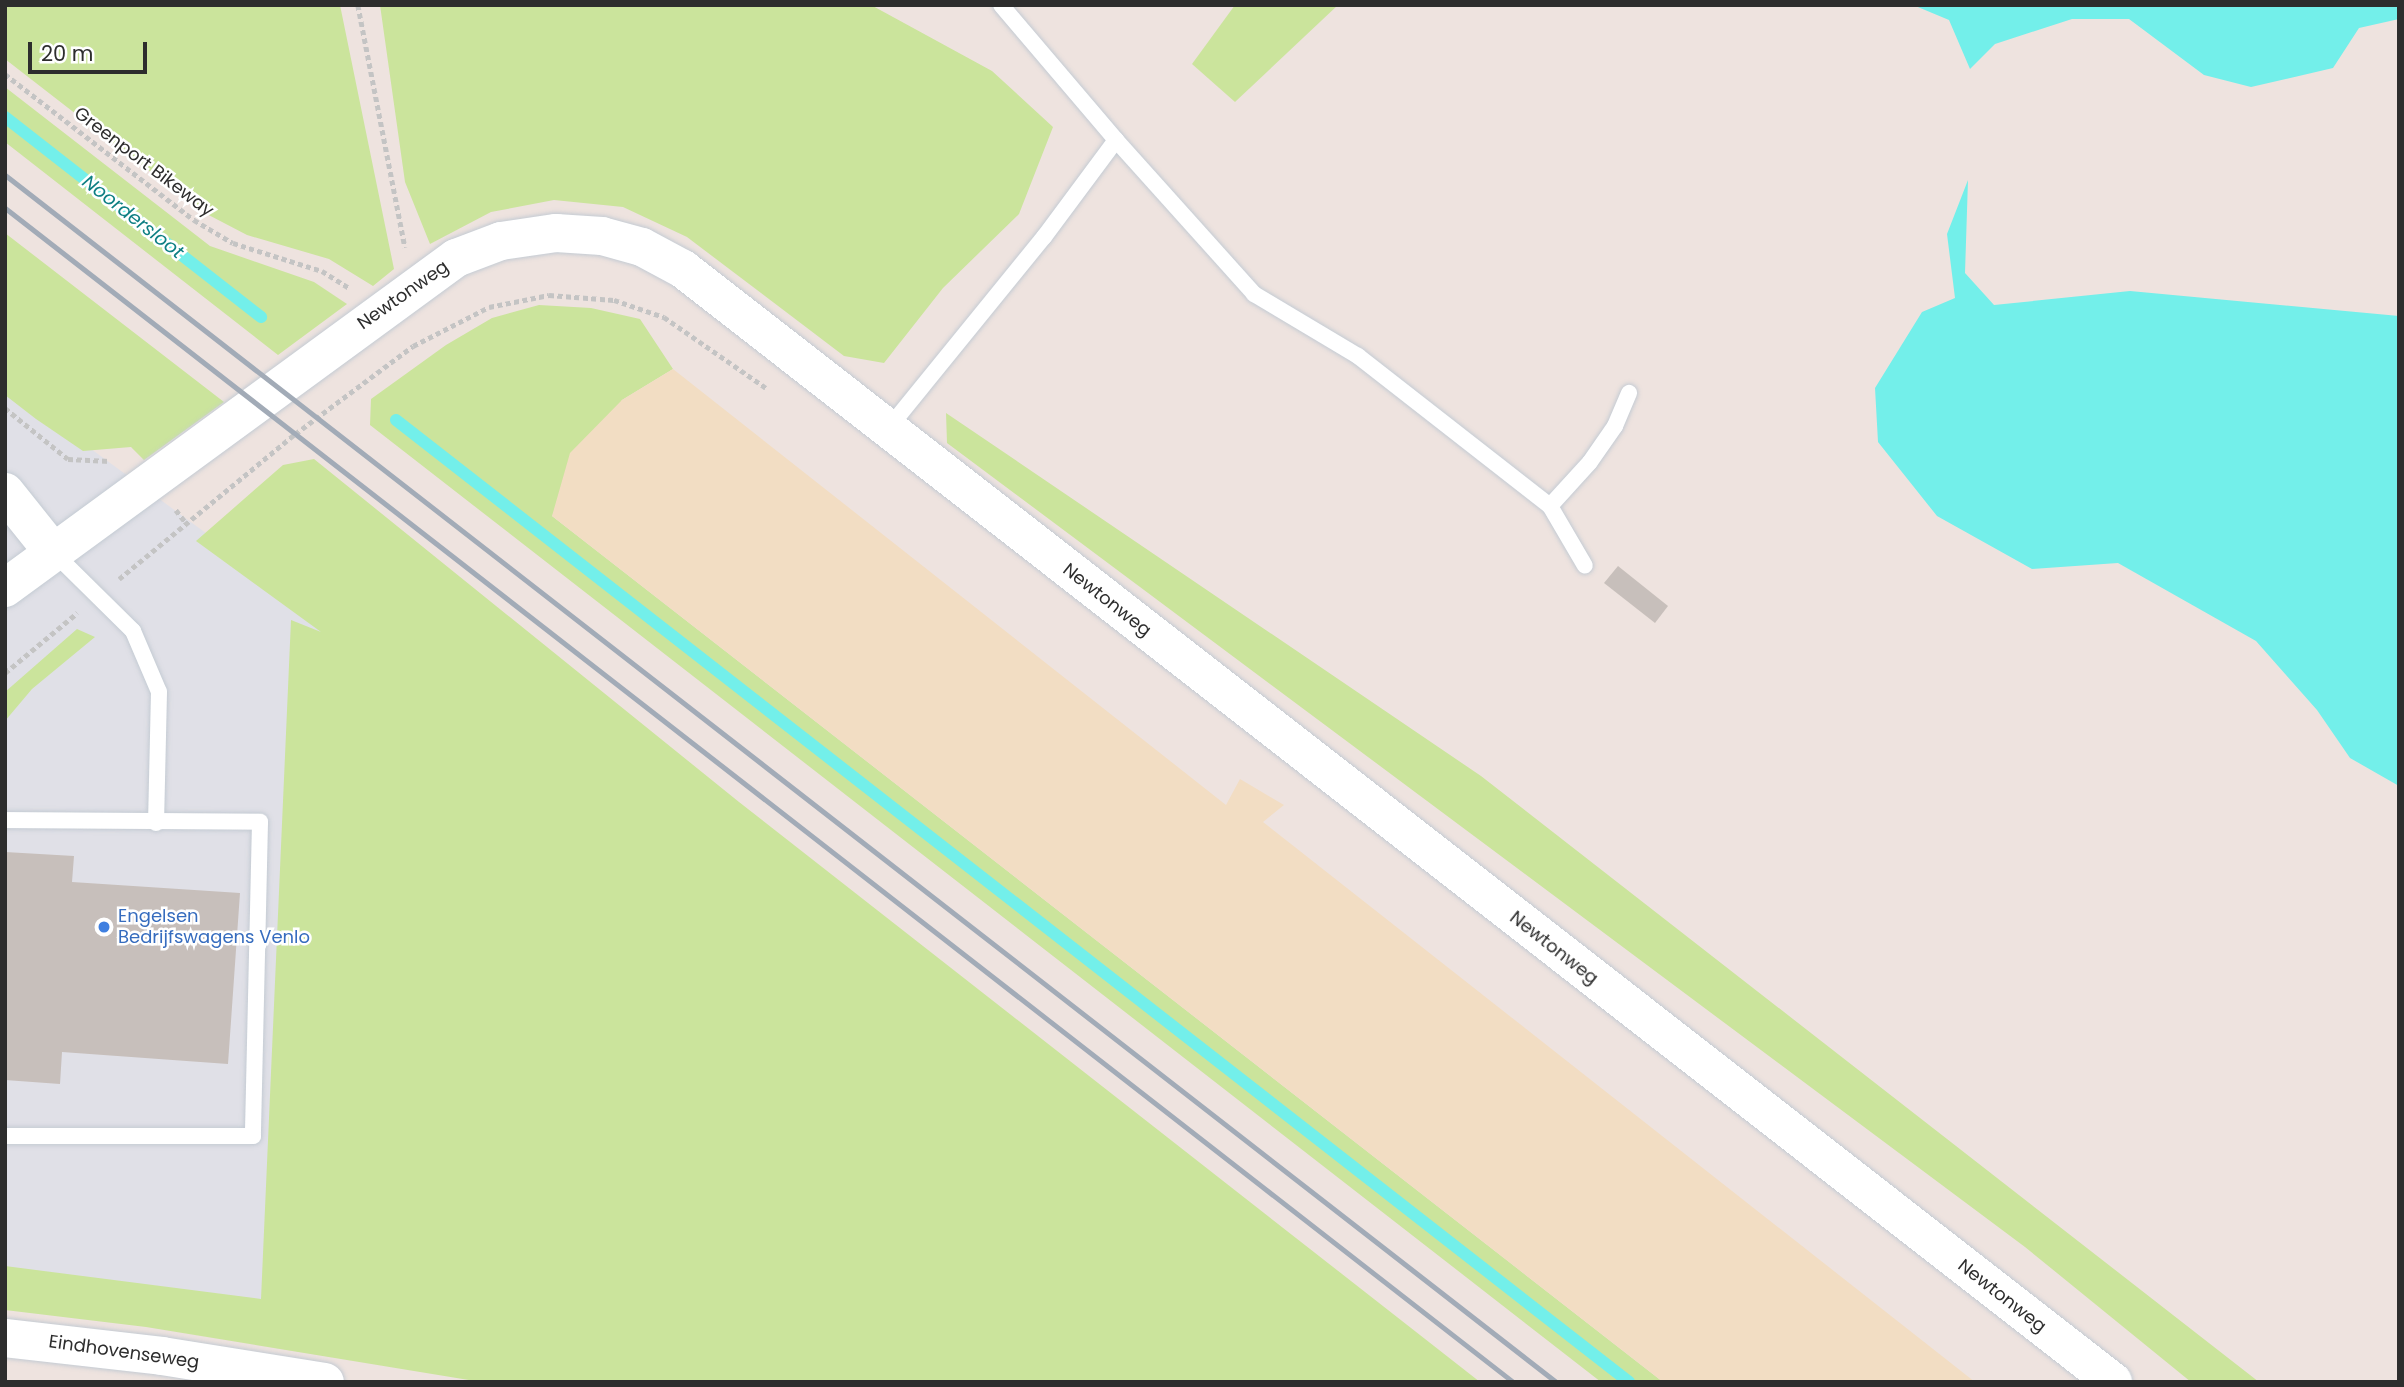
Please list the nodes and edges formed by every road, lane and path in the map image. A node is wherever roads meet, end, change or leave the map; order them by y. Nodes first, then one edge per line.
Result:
1 (358, 5) edge
2 (1001, 5) edge
3 (5, 74) edge
4 (1116, 140) junction
5 (413, 289) junction
6 (380, 311) junction
7 (413, 346) junction
8 (772, 393) dead end
9 (1629, 393) dead end
10 (5, 408) edge
11 (887, 430) junction
12 (152, 480) junction
13 (5, 492) edge
14 (1550, 506) junction
15 (53, 552) junction
16 (1585, 566) dead end
17 (5, 588) edge
18 (5, 820) edge
19 (156, 823) junction
20 (5, 1136) edge
21 (5, 1338) edge
22 (325, 1382) edge
23 (2113, 1382) edge

1 - 5 path
2 - 4 lane
3 - 6 path, Greenport Bikeway
4 - 11 lane
4 - 14 lane
5 - 6 street, Newtonweg
5 - 11 street, Newtonweg
6 - 7 path, Greenport Bikeway
6 - 12 street, Newtonweg
7 - 8 path
7 - 12 path
9 - 14 lane
10 - 12 path
11 - 23 street, Newtonweg
12 - 15 street, Newtonweg
13 - 15 street
14 - 16 lane
15 - 17 street, Newtonweg
15 - 19 lane
18 - 19 lane
19 - 20 lane
21 - 22 street, Eindhovenseweg

